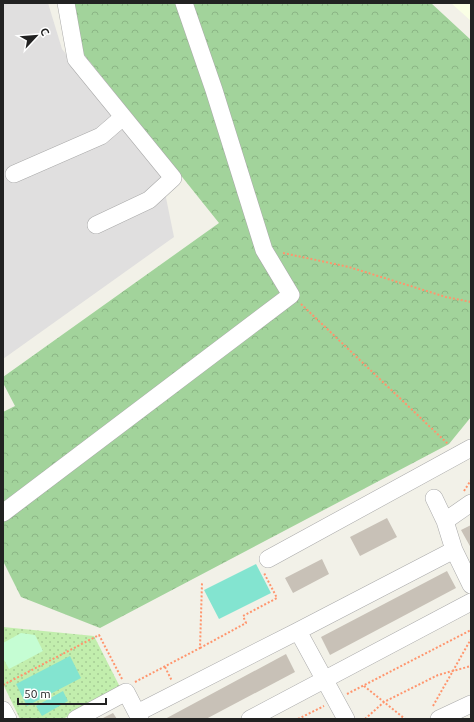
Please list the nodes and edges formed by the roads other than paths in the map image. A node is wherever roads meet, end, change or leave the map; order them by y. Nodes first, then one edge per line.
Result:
1 (66, 3) edge
2 (184, 3) edge
3 (123, 117) junction
4 (14, 174) dead end
5 (96, 225) dead end
6 (471, 448) edge
7 (434, 498) dead end
8 (471, 503) edge
9 (3, 514) edge
10 (445, 521) junction
11 (454, 550) junction
12 (265, 564) road end
13 (471, 586) edge
14 (471, 602) edge
15 (298, 631) junction
16 (325, 680) junction
17 (471, 704) edge
18 (3, 710) edge
19 (434, 715) edge
20 (138, 716) edge
21 (8, 719) edge
22 (76, 719) edge
23 (250, 719) edge
24 (346, 719) edge

1 - 3 street
2 - 9 street
3 - 4 street
3 - 5 street
6 - 12 street
7 - 10 street
8 - 10 street
10 - 11 street
11 - 13 street
11 - 15 street
14 - 16 street
15 - 16 street
15 - 20 street
16 - 23 street
16 - 24 street
17 - 19 street
18 - 21 street
20 - 22 street

